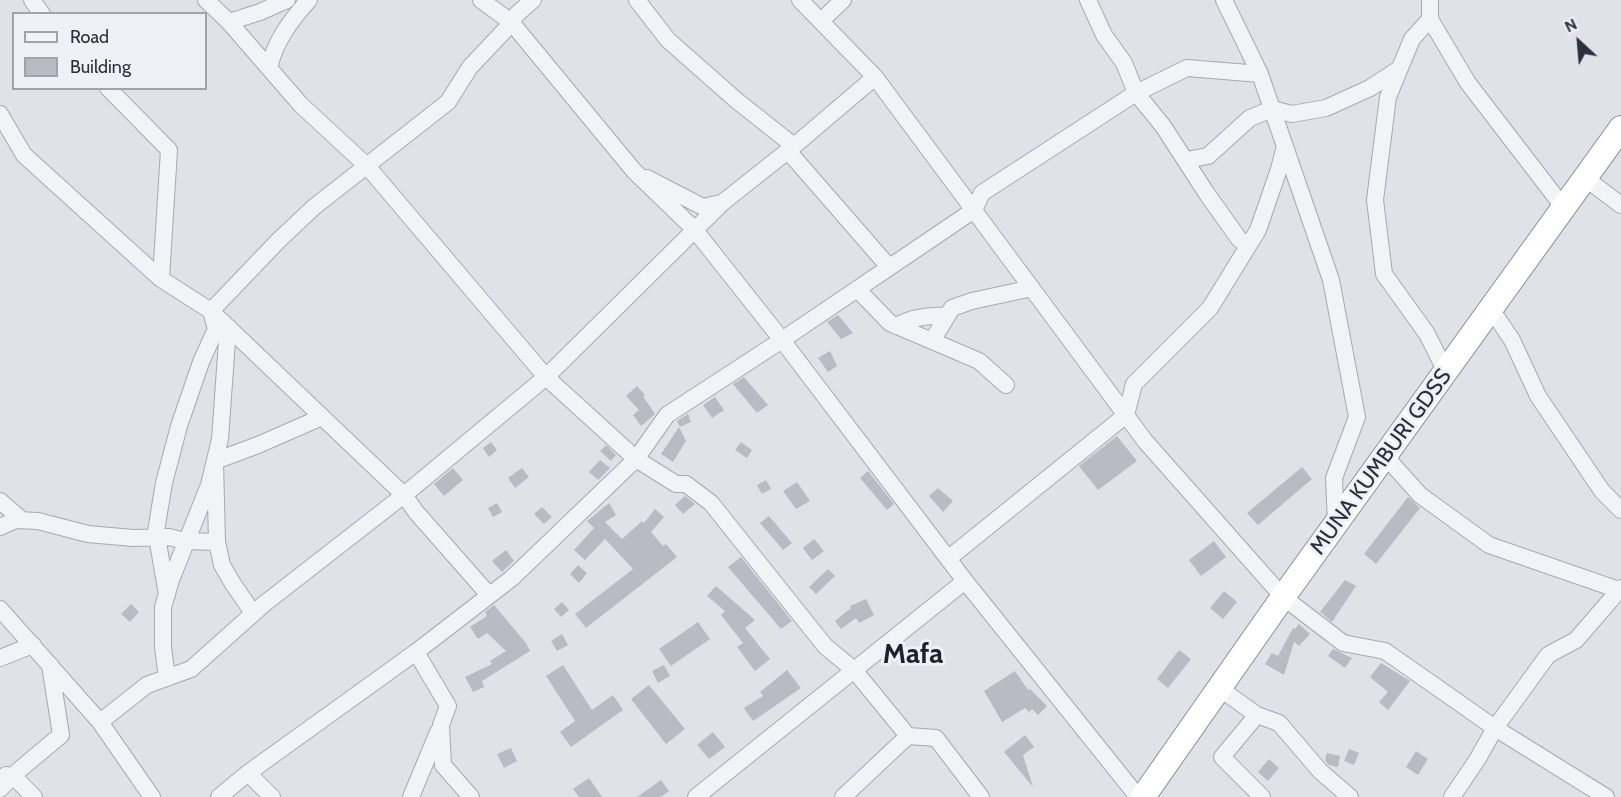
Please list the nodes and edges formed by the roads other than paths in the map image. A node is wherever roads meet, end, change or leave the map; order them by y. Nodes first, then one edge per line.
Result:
1 (206, 0) edge
2 (287, 0) edge
3 (309, 0) edge
4 (481, 0) edge
5 (533, 0) edge
6 (637, 0) edge
7 (800, 0) edge
8 (843, 0) edge
9 (1088, 0) edge
10 (1224, 0) edge
11 (1430, 0) edge
12 (1430, 19) junction
13 (821, 21) junction
14 (229, 22) junction
15 (511, 22) junction
16 (268, 68) junction
17 (1399, 69) junction
18 (1260, 74) junction
19 (875, 77) junction
20 (110, 90) edge
21 (1136, 93) junction
22 (1272, 109) junction
23 (0, 114) edge
24 (1621, 128) edge
25 (1285, 146) junction
26 (791, 149) junction
27 (1186, 160) junction
28 (367, 166) junction
29 (634, 171) junction
30 (1584, 178) junction
31 (722, 203) junction
32 (1621, 206) edge
33 (1564, 208) junction
34 (974, 210) junction
35 (694, 229) junction
36 (1247, 246) junction
37 (889, 267) junction
38 (161, 279) junction
39 (1032, 288) junction
40 (857, 289) junction
41 (1491, 309) junction
42 (211, 311) junction
43 (946, 316) junction
44 (896, 326) junction
45 (228, 327) junction
46 (782, 340) junction
47 (932, 341) junction
48 (1446, 372) junction
49 (546, 377) junction
50 (1005, 385) dead end
51 (1126, 415) junction
52 (322, 417) junction
53 (1385, 456) junction
54 (636, 459) junction
55 (215, 461) junction
56 (404, 495) junction
57 (0, 501) edge
58 (1621, 510) edge
59 (22, 520) junction
60 (1336, 524) junction
61 (0, 527) edge
62 (157, 537) junction
63 (185, 542) junction
64 (217, 542) junction
65 (949, 558) junction
66 (965, 581) junction
67 (1621, 589) edge
68 (167, 595) junction
69 (489, 596) junction
70 (1283, 597) junction
71 (0, 609) edge
72 (253, 613) junction
73 (33, 645) junction
74 (416, 652) junction
75 (0, 658) edge
76 (50, 665) junction
77 (854, 670) junction
78 (167, 678) junction
79 (1219, 688) junction
80 (1257, 715) junction
81 (100, 722) junction
82 (441, 725) junction
83 (1495, 728) junction
84 (908, 736) junction
85 (248, 773) junction
86 (4, 778) edge
87 (34, 797) edge
88 (152, 797) edge
89 (219, 797) edge
90 (272, 797) edge
91 (411, 797) edge
92 (471, 797) edge
93 (696, 797) edge
94 (843, 797) edge
95 (981, 797) edge
96 (1138, 797) edge
97 (1143, 797) edge
98 (1262, 797) edge
99 (1350, 797) edge
100 (1452, 797) edge
101 (1606, 797) edge

1 - 14 street
2 - 14 street
3 - 16 street
4 - 15 street
5 - 15 street
6 - 26 street
7 - 13 street
8 - 13 street
9 - 21 street
10 - 18 street
11 - 12 street
12 - 17 street
12 - 33 street
13 - 19 street
14 - 16 street
15 - 28 street
15 - 29 street
16 - 28 street
17 - 22 street
17 - 48 street
18 - 21 street
18 - 22 street
19 - 26 street
19 - 34 street
20 - 38 street
21 - 27 street
21 - 34 street
22 - 25 street
22 - 27 street
23 - 38 street
24 - 30 highway, MUNA KUMBURI GDSS
25 - 36 street
25 - 60 street
26 - 31 street
26 - 37 street
27 - 36 street
28 - 42 street
28 - 49 street
29 - 31 street
29 - 35 street
30 - 32 street
30 - 33 highway, MUNA KUMBURI GDSS
31 - 35 street
33 - 41 highway, MUNA KUMBURI GDSS
34 - 37 street
34 - 39 street
35 - 46 street
35 - 49 street
36 - 51 street
37 - 40 street
38 - 42 street
39 - 43 street
39 - 51 street
40 - 44 street
40 - 46 street
41 - 48 highway, MUNA KUMBURI GDSS
41 - 58 street
42 - 45 street
42 - 62 street
43 - 44 street
43 - 47 street
44 - 47 street
45 - 52 street
45 - 55 street
46 - 54 street
46 - 65 street
47 - 50 street
48 - 53 highway, MUNA KUMBURI GDSS
49 - 54 street
49 - 56 street
51 - 65 street
51 - 70 street
52 - 55 street
52 - 56 street
53 - 60 highway, MUNA KUMBURI GDSS
53 - 67 street
54 - 69 street
54 - 77 street
55 - 63 street
55 - 64 street
56 - 69 street
56 - 72 street
57 - 59 street
59 - 61 street
59 - 62 street
60 - 70 highway, MUNA KUMBURI GDSS
62 - 63 street
62 - 68 street
63 - 64 street
63 - 68 street
64 - 72 street
65 - 66 street
66 - 77 street
66 - 96 street
67 - 83 street
68 - 78 street
69 - 74 street
70 - 79 highway, MUNA KUMBURI GDSS
70 - 83 street
71 - 73 street
72 - 78 street
73 - 75 street
73 - 76 street
74 - 82 street
74 - 85 street
76 - 81 street
76 - 86 street
77 - 84 street
77 - 93 street
78 - 81 street
79 - 80 street
79 - 97 highway, MUNA KUMBURI GDSS
80 - 98 street
80 - 99 street
81 - 88 street
82 - 91 street
82 - 92 street
83 - 100 street
83 - 101 street
84 - 94 street
84 - 95 street
85 - 89 street
85 - 90 street
86 - 87 street

